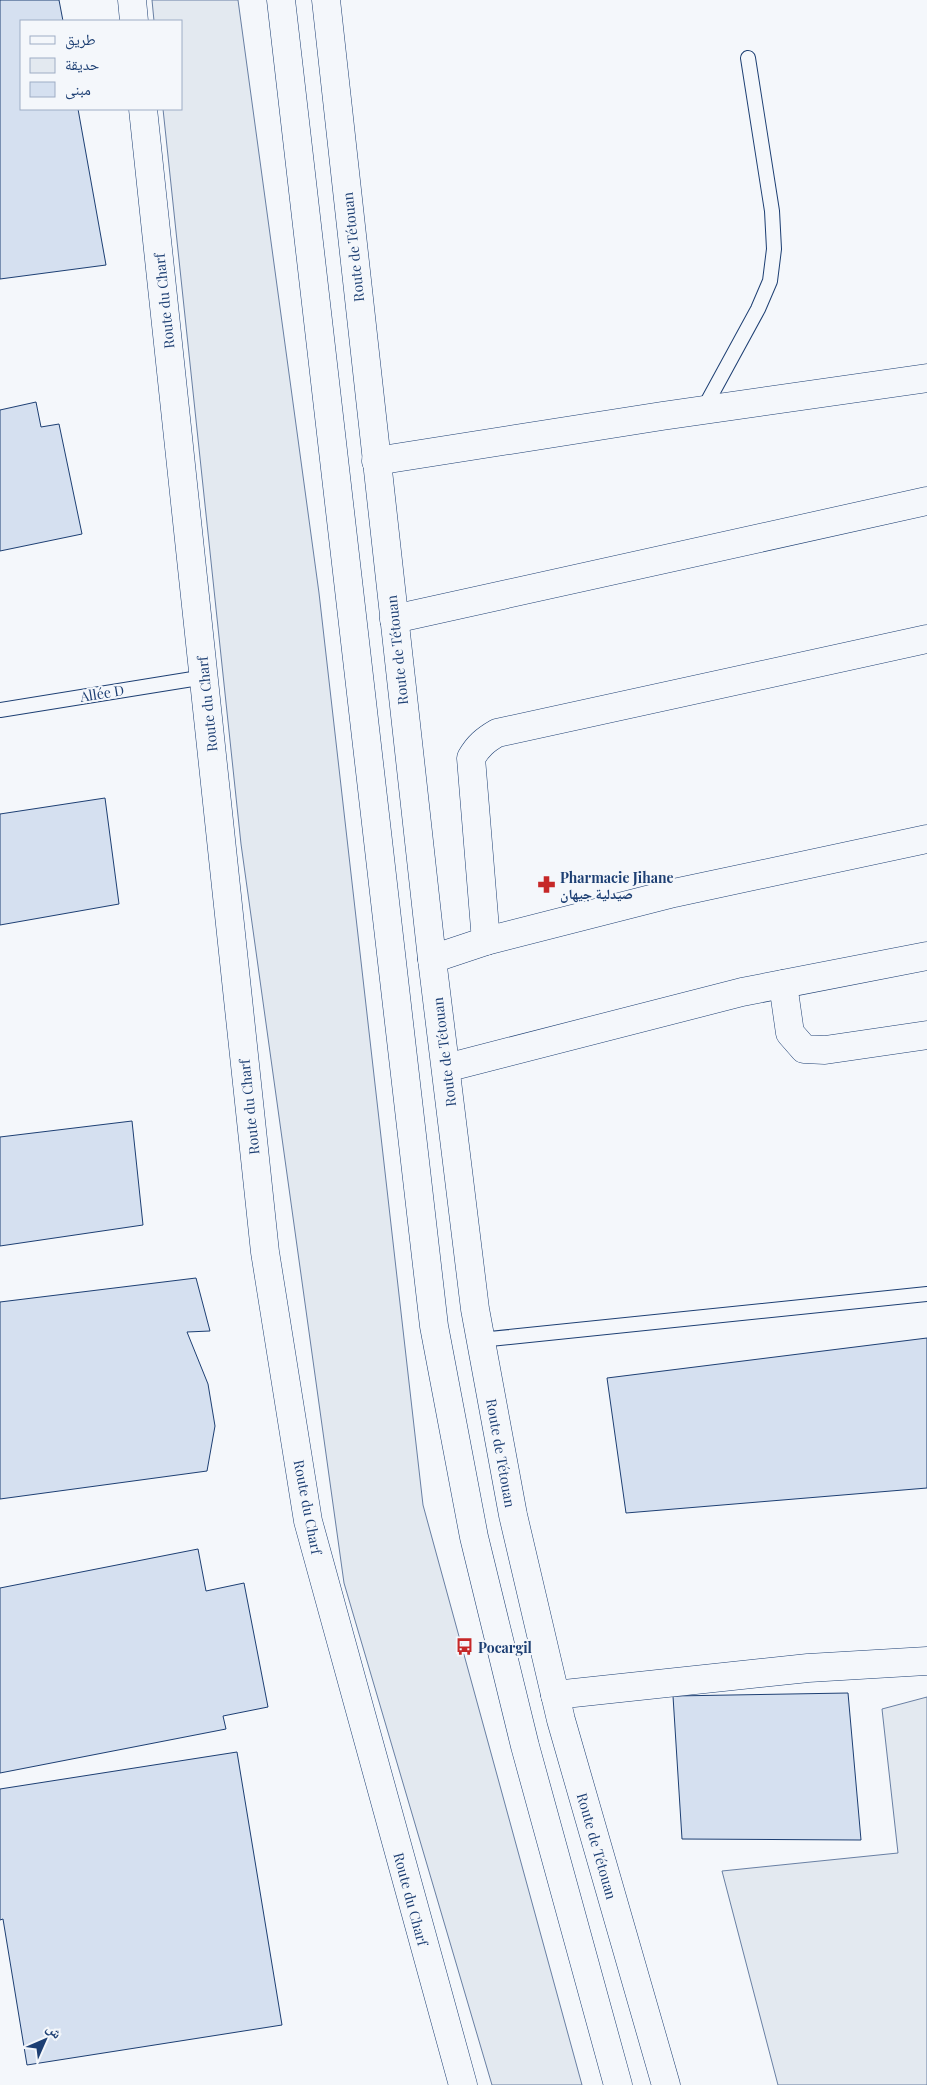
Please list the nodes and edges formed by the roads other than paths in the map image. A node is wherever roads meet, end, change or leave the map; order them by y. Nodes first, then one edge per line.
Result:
1 (132, 0) edge
2 (281, 0) edge
3 (326, 0) edge
4 (134, 20) edge
5 (748, 58) dead end
6 (143, 110) edge
7 (927, 378) edge
8 (703, 410) junction
9 (376, 461) junction
10 (927, 501) edge
11 (394, 619) junction
12 (927, 639) edge
13 (205, 677) junction
14 (0, 710) edge
15 (927, 838) edge
16 (486, 941) junction
17 (927, 956) edge
18 (432, 959) junction
19 (782, 984) junction
20 (927, 1035) edge
21 (446, 1068) junction
22 (927, 1294) edge
23 (480, 1340) junction
24 (927, 1660) edge
25 (555, 1695) junction
26 (463, 2085) edge
27 (618, 2085) edge
28 (666, 2085) edge

1 - 4 main road
2 - 27 main road
3 - 9 main road, Route de Tétouan
5 - 8 lane
6 - 13 main road, Route du Charf
7 - 8 main road
8 - 9 main road
9 - 11 main road, Route de Tétouan
10 - 11 main road
11 - 18 main road, Route de Tétouan
12 - 16 main road
13 - 14 lane, Allée D
13 - 26 main road, Route du Charf
15 - 16 main road
16 - 18 main road
17 - 19 main road
18 - 21 main road, Route de Tétouan
19 - 20 main road
19 - 21 main road
21 - 23 main road, Route de Tétouan
22 - 23 lane
23 - 25 main road, Route de Tétouan
24 - 25 main road
25 - 28 main road, Route de Tétouan

